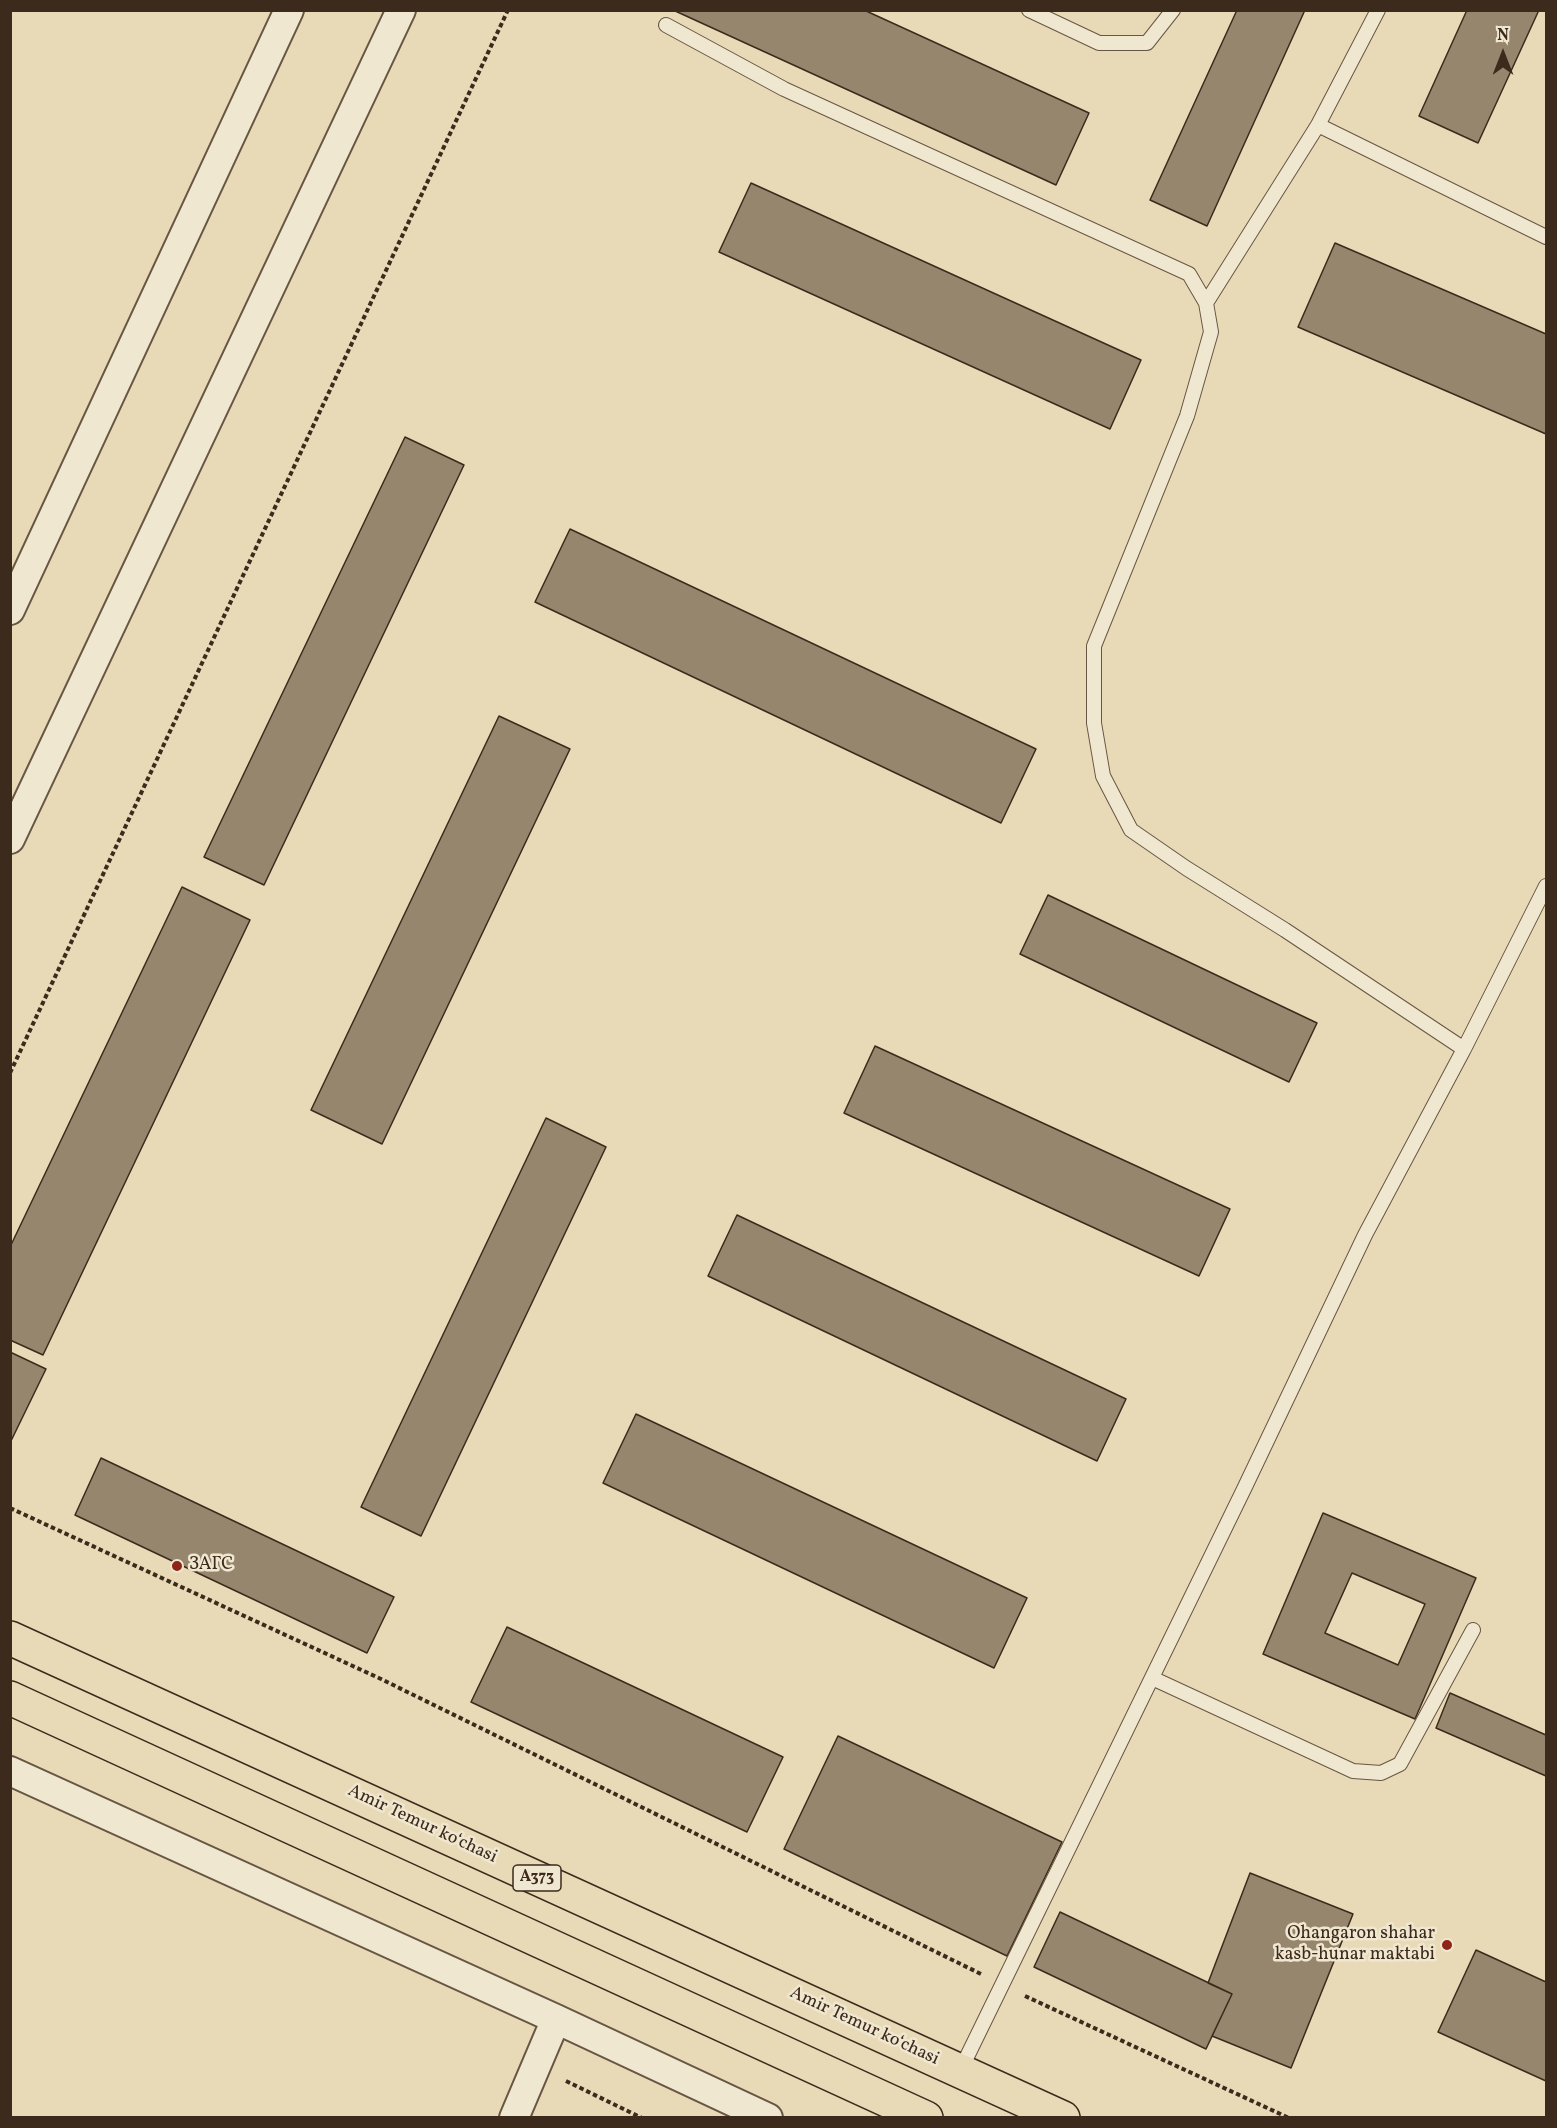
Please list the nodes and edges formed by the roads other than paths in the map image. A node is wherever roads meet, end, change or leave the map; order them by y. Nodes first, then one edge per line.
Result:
1 (289, 10) edge
2 (401, 10) edge
3 (1029, 10) edge
4 (1173, 10) edge
5 (1378, 10) edge
6 (666, 25) dead end
7 (1318, 125) junction
8 (1546, 237) edge
9 (1206, 303) junction
10 (10, 610) edge
11 (10, 839) edge
12 (1546, 886) edge
13 (1464, 1049) junction
14 (1473, 1630) dead end
15 (10, 1638) edge
16 (1152, 1678) junction
17 (10, 1698) edge
18 (10, 1771) edge
19 (556, 2019) junction
20 (960, 2071) junction
21 (514, 2118) edge
22 (768, 2118) edge
23 (926, 2118) edge
24 (1063, 2118) edge

1 - 10 street
2 - 11 street
3 - 4 lane
5 - 7 lane
6 - 9 lane
7 - 8 lane
7 - 9 lane
9 - 13 lane
12 - 13 lane
13 - 16 lane
14 - 16 lane
15 - 20 highway, Amir Temur koʻchasi / A373
16 - 20 lane
17 - 23 highway
18 - 19 street
19 - 21 street
19 - 22 street
20 - 24 highway, Amir Temur koʻchasi / A373

